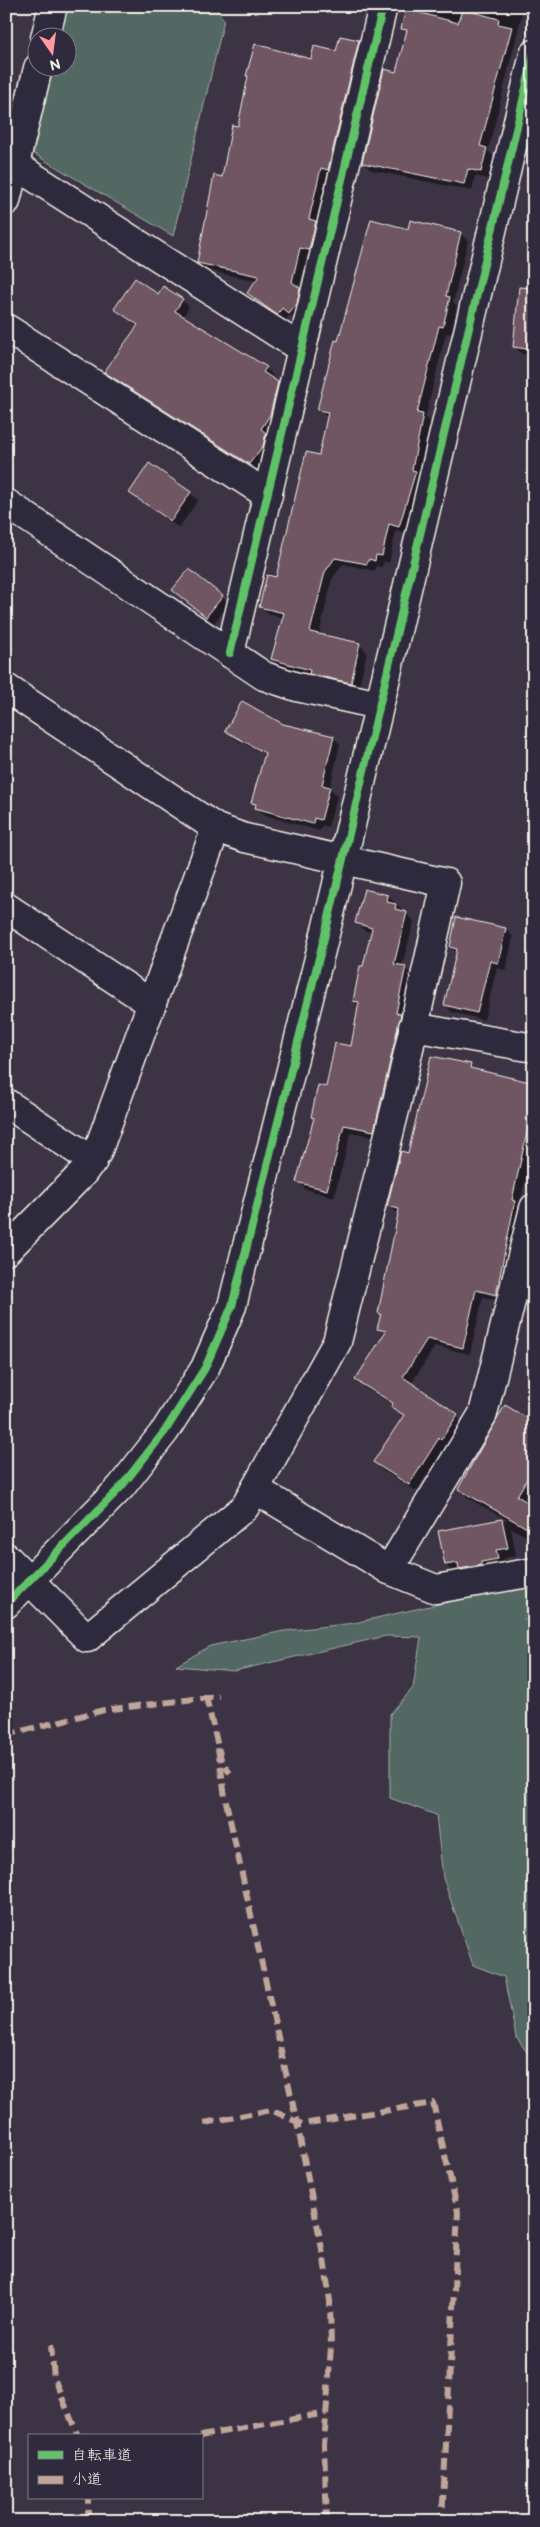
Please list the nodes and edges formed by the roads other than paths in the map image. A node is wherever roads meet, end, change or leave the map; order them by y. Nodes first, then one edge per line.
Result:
1 (53, 6) edge
2 (383, 6) edge
3 (48, 28) edge
4 (534, 54) edge
5 (36, 78) edge
6 (15, 165) junction
7 (6, 201) edge
8 (6, 328) edge
9 (302, 349) junction
10 (268, 494) junction
11 (6, 503) edge
12 (230, 653) junction
13 (6, 688) edge
14 (379, 705) junction
15 (216, 828) junction
16 (343, 859) junction
17 (6, 907) edge
18 (152, 1004) junction
19 (413, 1027) junction
20 (534, 1048) edge
21 (6, 1104) edge
22 (93, 1161) junction
23 (534, 1208) edge
24 (6, 1251) edge
25 (524, 1290) edge
26 (256, 1489) junction
27 (6, 1557) edge
28 (389, 1570) junction
29 (534, 1572) edge
30 (30, 1580) junction
31 (6, 1604) edge

1 - 3 street
2 - 9 street
4 - 14 street
5 - 6 street
6 - 7 street
6 - 9 street
8 - 10 street
9 - 10 street
10 - 12 street
11 - 12 street
12 - 14 street
13 - 15 street
14 - 16 street
15 - 16 street
15 - 18 street
16 - 19 street
16 - 30 street
17 - 18 street
18 - 22 street
19 - 20 street
19 - 26 street
21 - 22 street
22 - 24 street
23 - 25 street
25 - 28 street
26 - 28 street
26 - 30 street
27 - 30 street
28 - 29 street
30 - 31 street

